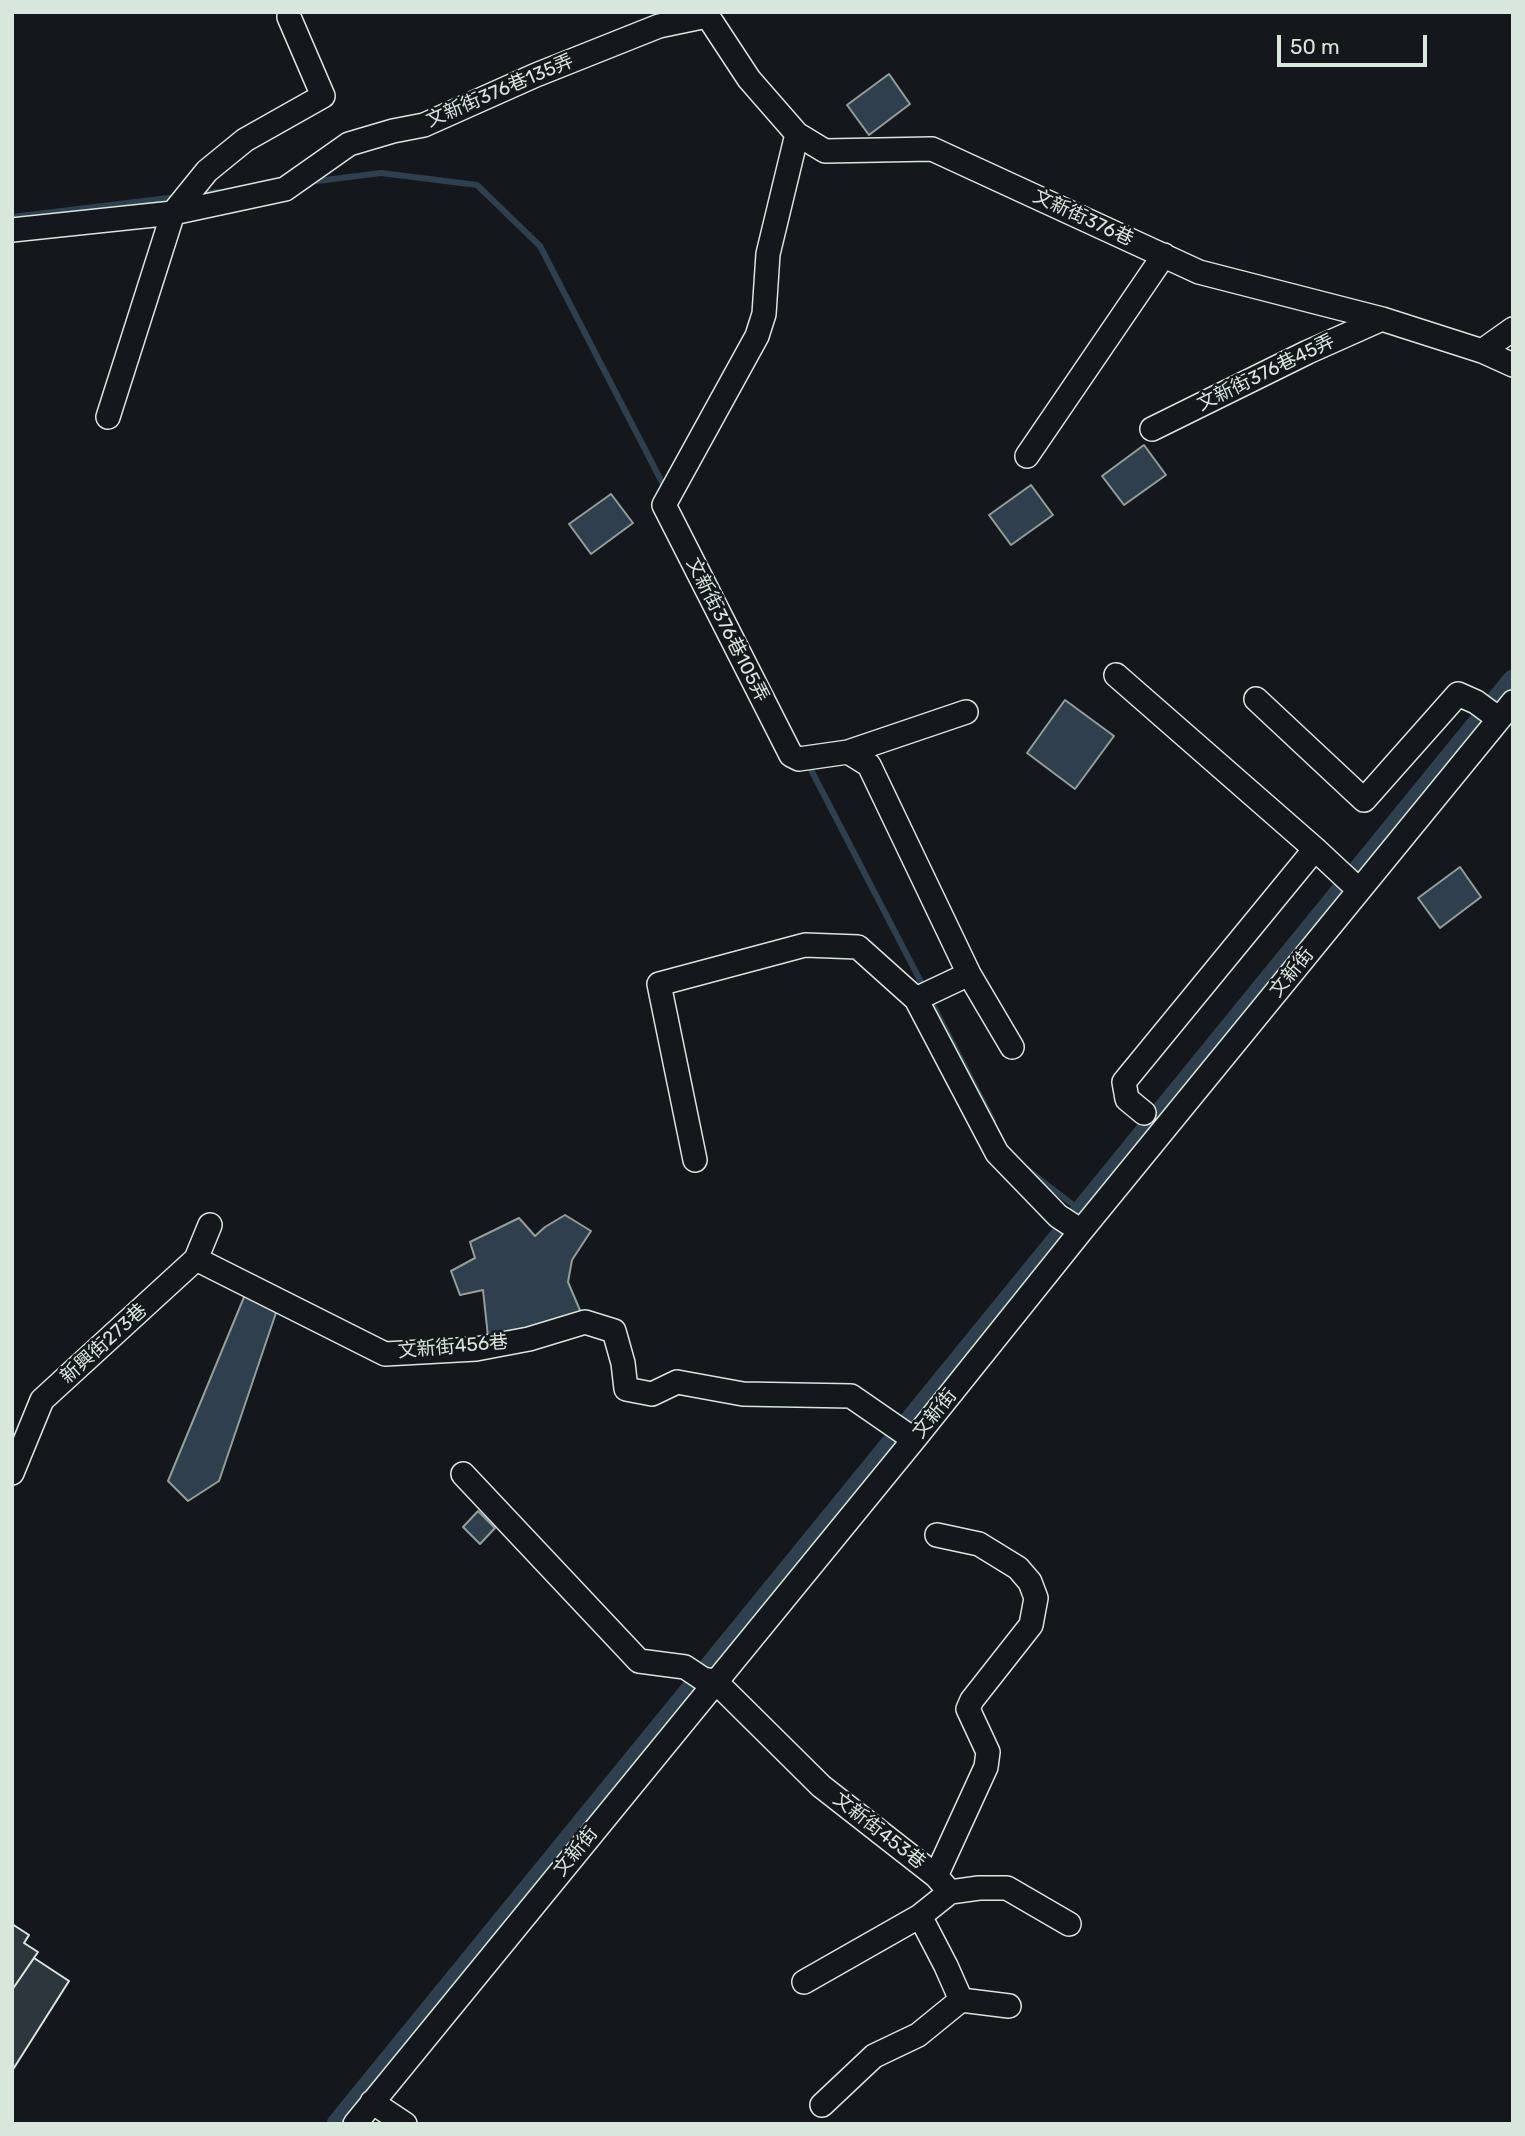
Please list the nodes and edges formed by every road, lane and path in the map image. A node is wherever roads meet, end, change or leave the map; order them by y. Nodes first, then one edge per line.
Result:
1 (706, 14) edge
2 (289, 17) dead end
3 (797, 134) junction
4 (182, 202) junction
5 (12, 230) edge
6 (1164, 256) junction
7 (1382, 319) junction
8 (1513, 329) edge
9 (1482, 351) junction
10 (1513, 365) edge
11 (108, 417) dead end
12 (1152, 429) dead end
13 (1027, 456) dead end
14 (1116, 676) dead end
15 (1256, 699) dead end
16 (1495, 709) edge
17 (966, 712) dead end
18 (848, 752) junction
19 (1315, 849) junction
20 (1349, 881) junction
21 (969, 974) junction
22 (923, 996) junction
23 (1012, 1047) dead end
24 (1144, 1113) dead end
25 (695, 1160) dead end
26 (1070, 1224) junction
27 (210, 1225) dead end
28 (196, 1259) junction
29 (911, 1436) junction
30 (12, 1473) edge
31 (463, 1474) dead end
32 (937, 1535) dead end
33 (701, 1676) junction
34 (943, 1884) junction
35 (920, 1916) junction
36 (1069, 1924) dead end
37 (804, 1982) dead end
38 (961, 2000) junction
39 (1009, 2006) dead end
40 (372, 2102) junction
41 (822, 2105) dead end
42 (355, 2124) edge
43 (405, 2124) edge

1 - 3 street, 文新街376巷
1 - 4 street, 文新街376巷135弄
2 - 4 street
3 - 6 street, 文新街376巷
3 - 18 street, 文新街376巷105弄
4 - 5 street, 文新街376巷135弄
4 - 11 street
6 - 7 street, 文新街376巷
6 - 13 street
7 - 9 street, 文新街376巷
7 - 12 street, 文新街376巷45弄
8 - 9 street
9 - 10 street, 文新街376巷
14 - 19 street
15 - 16 street
16 - 20 street, 文新街
17 - 18 street, 文新街376巷105弄
18 - 21 street
19 - 20 street
19 - 24 street
20 - 26 street, 文新街
21 - 22 street
21 - 23 street
22 - 25 street
22 - 26 street
26 - 29 street, 文新街
27 - 28 street, 新興街273巷
28 - 29 street, 文新街456巷
28 - 30 street, 新興街273巷
29 - 33 street, 文新街
31 - 33 street
32 - 34 street
33 - 34 street, 文新街453巷
33 - 40 street, 文新街
34 - 35 street
34 - 36 street
35 - 37 street
35 - 38 street
38 - 39 street
38 - 41 street
40 - 42 street, 文新街
40 - 43 street

